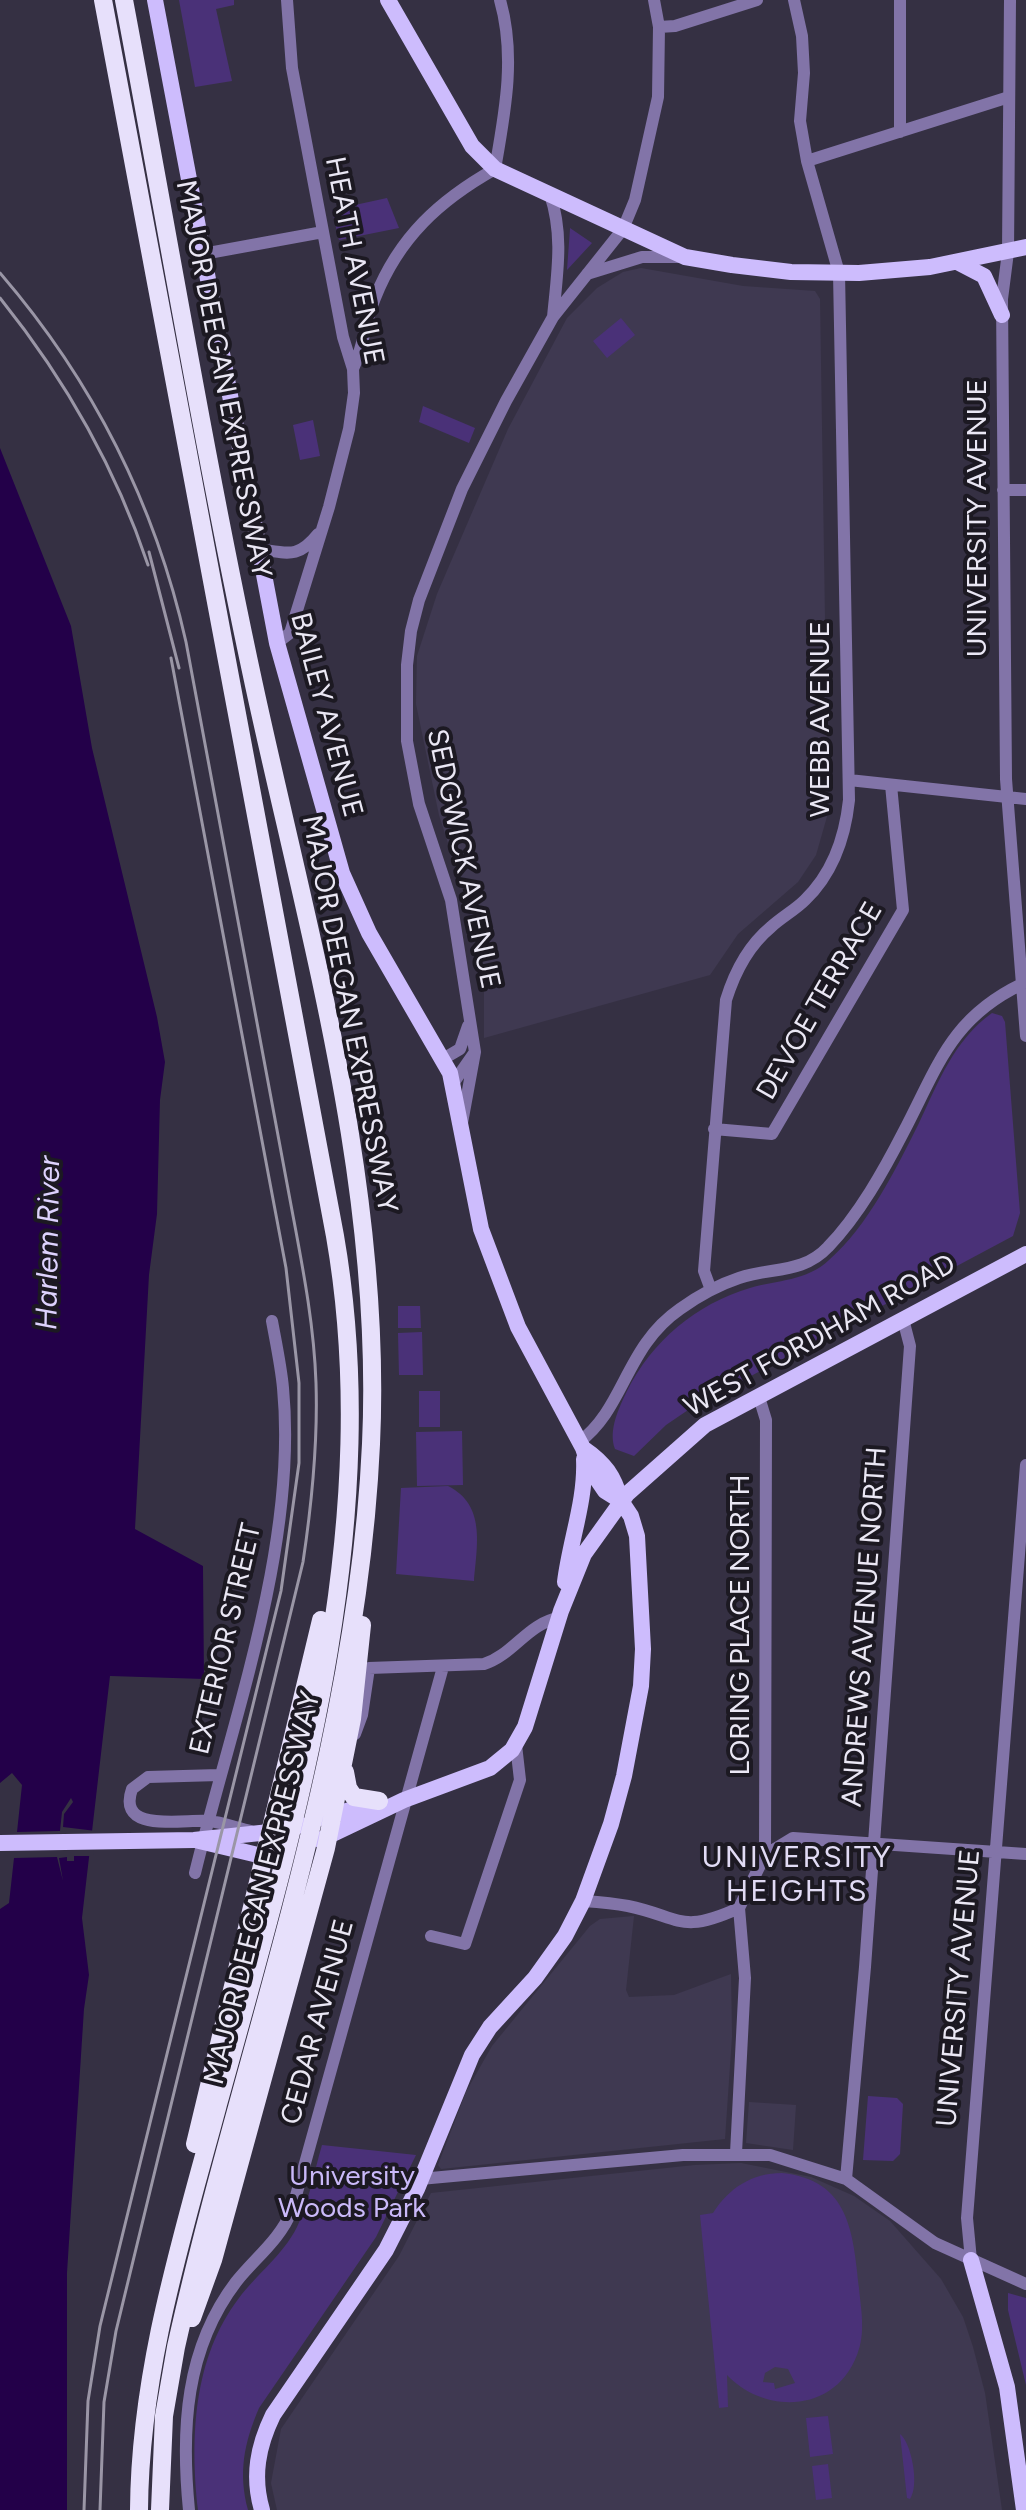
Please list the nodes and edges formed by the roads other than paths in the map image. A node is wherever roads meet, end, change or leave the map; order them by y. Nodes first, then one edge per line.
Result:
1 (103, 0) edge
2 (124, 0) edge
3 (155, 0) edge
4 (287, 0) edge
5 (388, 0) edge
6 (500, 0) edge
7 (654, 0) edge
8 (757, 0) edge
9 (794, 0) edge
10 (900, 0) edge
11 (1010, 0) edge
12 (659, 27) junction
13 (1009, 97) junction
14 (900, 132) junction
15 (807, 161) junction
16 (495, 169) junction
17 (550, 194) junction
18 (623, 229) junction
19 (323, 232) junction
20 (1026, 247) edge
21 (1008, 252) junction
22 (203, 254) junction
23 (685, 257) junction
24 (957, 262) junction
25 (839, 273) junction
26 (587, 274) junction
27 (1002, 315) junction
28 (553, 317) junction
29 (353, 369) junction
30 (1003, 490) junction
31 (1026, 490) edge
32 (258, 549) junction
33 (308, 556) junction
34 (277, 643) junction
35 (849, 780) junction
36 (891, 785) junction
37 (1007, 797) junction
38 (1026, 799) edge
39 (1022, 953) edge
40 (1022, 984) junction
41 (469, 1023) junction
42 (1026, 1036) edge
43 (475, 1052) junction
44 (443, 1059) junction
45 (455, 1085) junction
46 (462, 1123) junction
47 (714, 1129) junction
48 (1026, 1254) edge
49 (711, 1290) junction
50 (903, 1319) junction
51 (272, 1321) dead end
52 (759, 1397) junction
53 (581, 1445) junction
54 (1026, 1465) edge
55 (621, 1501) junction
56 (367, 1505) junction
57 (345, 1522) junction
58 (560, 1614) junction
59 (443, 1667) junction
60 (516, 1745) junction
61 (345, 1759) junction
62 (219, 1775) junction
63 (404, 1800) junction
64 (379, 1801) junction
65 (329, 1816) junction
66 (183, 1821) junction
67 (269, 1832) junction
68 (324, 1839) junction
69 (195, 1840) junction
70 (873, 1842) junction
71 (0, 1843) edge
72 (996, 1850) junction
73 (1026, 1854) edge
74 (267, 1855) junction
75 (765, 1855) junction
76 (195, 1873) dead end
77 (583, 1901) junction
78 (739, 1908) junction
79 (431, 1936) dead end
80 (736, 2153) junction
81 (420, 2179) junction
82 (846, 2179) junction
83 (971, 2260) junction
84 (1026, 2284) edge
85 (165, 2304) junction
86 (164, 2416) junction
87 (139, 2510) edge
88 (160, 2510) edge
89 (189, 2510) edge
90 (262, 2510) edge
91 (1024, 2510) edge

1 - 57 highway, MAJOR DEEGAN EXPRESSWAY
2 - 56 highway, MAJOR DEEGAN EXPRESSWAY
3 - 22 main road, BAILEY AVENUE
4 - 19 street, HEATH AVENUE
5 - 16 main road
6 - 16 street
7 - 12 street, SEDGWICK AVENUE
8 - 12 street
9 - 15 street, WEBB AVENUE
10 - 14 street
11 - 13 street, UNIVERSITY AVENUE
12 - 18 street, SEDGWICK AVENUE
13 - 14 street
13 - 21 street, UNIVERSITY AVENUE
14 - 15 street
15 - 25 street, WEBB AVENUE
16 - 17 main road
16 - 29 street
17 - 18 main road
17 - 28 street
18 - 23 main road
18 - 26 street, SEDGWICK AVENUE
19 - 22 street
19 - 29 street, HEATH AVENUE
20 - 21 main road
21 - 24 main road
21 - 27 street, UNIVERSITY AVENUE
22 - 32 main road, BAILEY AVENUE
23 - 25 main road
23 - 26 street
24 - 25 main road
24 - 27 main road
25 - 35 street, WEBB AVENUE
26 - 28 street, SEDGWICK AVENUE
27 - 30 street, UNIVERSITY AVENUE
28 - 41 street, SEDGWICK AVENUE
29 - 33 street, HEATH AVENUE
30 - 31 street
30 - 37 street, UNIVERSITY AVENUE
32 - 33 street
32 - 34 main road, BAILEY AVENUE
33 - 34 street, HEATH AVENUE
34 - 44 main road, BAILEY AVENUE
35 - 36 street
35 - 47 street, WEBB AVENUE
36 - 37 street
36 - 47 street, DEVOE TERRACE
37 - 38 street
37 - 39 street, UNIVERSITY AVENUE
39 - 40 street, UNIVERSITY AVENUE
40 - 42 street, UNIVERSITY AVENUE
40 - 49 street
41 - 43 street, SEDGWICK AVENUE
41 - 44 street, SEDGWICK AVENUE
43 - 45 street
43 - 46 street, SEDGWICK AVENUE
44 - 45 main road, BAILEY AVENUE
45 - 46 main road, SEDGWICK AVENUE
46 - 53 main road, SEDGWICK AVENUE
47 - 49 street, WEBB AVENUE
48 - 50 main road, WEST FORDHAM ROAD
49 - 53 street
50 - 52 main road, WEST FORDHAM ROAD
50 - 70 street, ANDREWS AVENUE NORTH
51 - 62 street, EXTERIOR STREET
52 - 55 main road, WEST FORDHAM ROAD
52 - 75 street, LORING PLACE NORTH
53 - 55 main road, SEDGWICK AVENUE
53 - 58 main road
54 - 72 street, UNIVERSITY AVENUE
55 - 58 main road, WEST FORDHAM ROAD
55 - 77 main road, SEDGWICK AVENUE
56 - 61 highway
56 - 86 highway, MAJOR DEEGAN EXPRESSWAY
57 - 67 highway
57 - 85 highway, MAJOR DEEGAN EXPRESSWAY
58 - 59 street
58 - 60 main road, WEST FORDHAM ROAD
59 - 61 street, MAJOR DEEGAN EXPRESSWAY
59 - 63 street, CEDAR AVENUE
60 - 63 main road, WEST FORDHAM ROAD
60 - 79 street
61 - 64 highway
61 - 65 highway
62 - 66 street, EXTERIOR STREET
62 - 76 street, EXTERIOR STREET
63 - 64 main road, WEST FORDHAM ROAD
63 - 68 main road, WEST FORDHAM ROAD
63 - 89 street, CEDAR AVENUE
64 - 65 main road, WEST FORDHAM ROAD
65 - 67 main road, WEST FORDHAM ROAD
65 - 68 highway
66 - 67 street, EXTERIOR STREET
66 - 69 street
67 - 69 main road, WEST FORDHAM ROAD
67 - 74 highway
68 - 74 main road, WEST FORDHAM ROAD
68 - 86 highway
69 - 71 main road, WEST FORDHAM ROAD
69 - 74 main road, WEST FORDHAM ROAD
70 - 72 street
70 - 75 street
70 - 82 street, ANDREWS AVENUE NORTH
72 - 73 street
72 - 83 street, UNIVERSITY AVENUE
74 - 85 highway
75 - 78 street
77 - 78 street
77 - 81 main road, SEDGWICK AVENUE
78 - 80 street
80 - 81 street
80 - 82 street
81 - 90 main road, SEDGWICK AVENUE
82 - 83 street
83 - 84 street
83 - 91 main road, UNIVERSITY AVENUE
85 - 87 highway, MAJOR DEEGAN EXPRESSWAY
86 - 88 highway, MAJOR DEEGAN EXPRESSWAY

